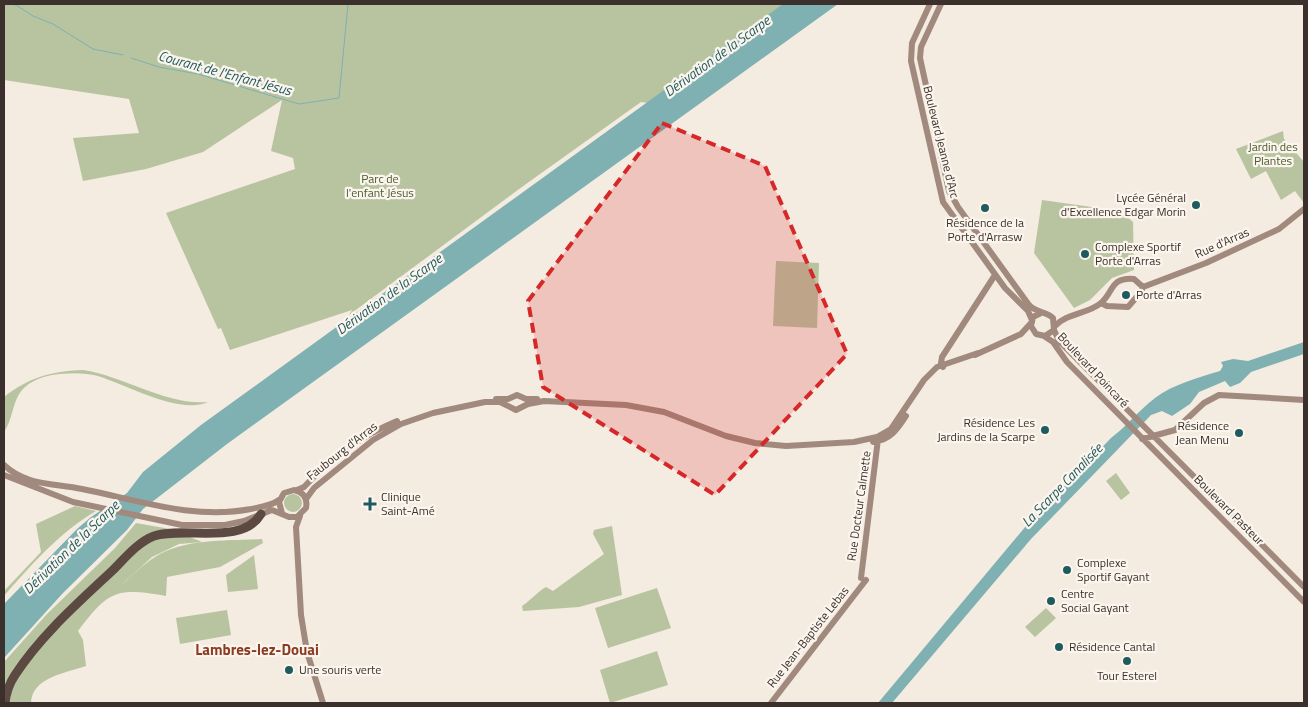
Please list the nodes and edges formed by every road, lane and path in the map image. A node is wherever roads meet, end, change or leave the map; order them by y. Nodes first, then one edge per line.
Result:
1 (930, 4) edge
2 (941, 4) edge
3 (1304, 209) edge
4 (995, 276) junction
5 (1143, 287) junction
6 (1101, 303) junction
7 (1045, 313) junction
8 (1072, 315) junction
9 (1032, 321) junction
10 (1054, 328) junction
11 (1036, 334) junction
12 (1044, 336) junction
13 (1007, 341) junction
14 (943, 366) junction
15 (521, 397) junction
16 (511, 398) junction
17 (553, 400) junction
18 (1304, 400) edge
19 (523, 406) junction
20 (512, 408) junction
21 (1147, 429) joint
22 (1153, 435) junction
23 (1140, 437) junction
24 (878, 439) junction
25 (4, 465) edge
26 (4, 475) edge
27 (297, 490) junction
28 (306, 498) junction
29 (279, 500) junction
30 (261, 514) junction
31 (285, 515) junction
32 (300, 516) junction
33 (298, 544) junction
34 (861, 581) joint
35 (1304, 587) edge
36 (1304, 602) edge
37 (5, 703) edge
38 (323, 703) edge
39 (771, 703) edge

1 - 4 main road, Boulevard Jeanne d'Arc
2 - 7 main road, Boulevard Jeanne d'Arc
3 - 5 main road, Rue d'Arras
4 - 9 main road, Boulevard Jeanne d'Arc
4 - 14 main road
5 - 6 main road, Rue d'Arras
5 - 6 main road
6 - 8 main road, Rue d'Arras
7 - 8 main road, Rue d'Arras
7 - 9 main road
7 - 10 main road
8 - 10 main road, Rue d'Arras
9 - 11 main road
9 - 13 main road
10 - 12 main road
10 - 21 main road, Boulevard Poincaré
11 - 12 main road
11 - 13 main road
12 - 23 main road, Boulevard Poincaré
13 - 14 main road
14 - 24 main road
15 - 16 main road
15 - 17 main road
15 - 19 main road
16 - 20 main road
16 - 27 main road, Faubourg d'Arras
17 - 19 main road
17 - 24 main road
18 - 22 main road
19 - 20 main road
20 - 28 main road, Faubourg d'Arras
21 - 22 main road, Boulevard Pasteur
22 - 23 main road
22 - 35 main road, Boulevard Pasteur
23 - 36 main road, Boulevard Pasteur
24 - 34 main road, Rue Docteur Calmette
25 - 29 main road
26 - 30 main road
27 - 28 main road
27 - 29 main road
28 - 32 main road
29 - 31 main road
30 - 31 main road
30 - 37 highway
31 - 32 main road
31 - 33 main road
32 - 33 main road
33 - 38 main road
34 - 39 main road, Rue Jean-Baptiste Lebas

